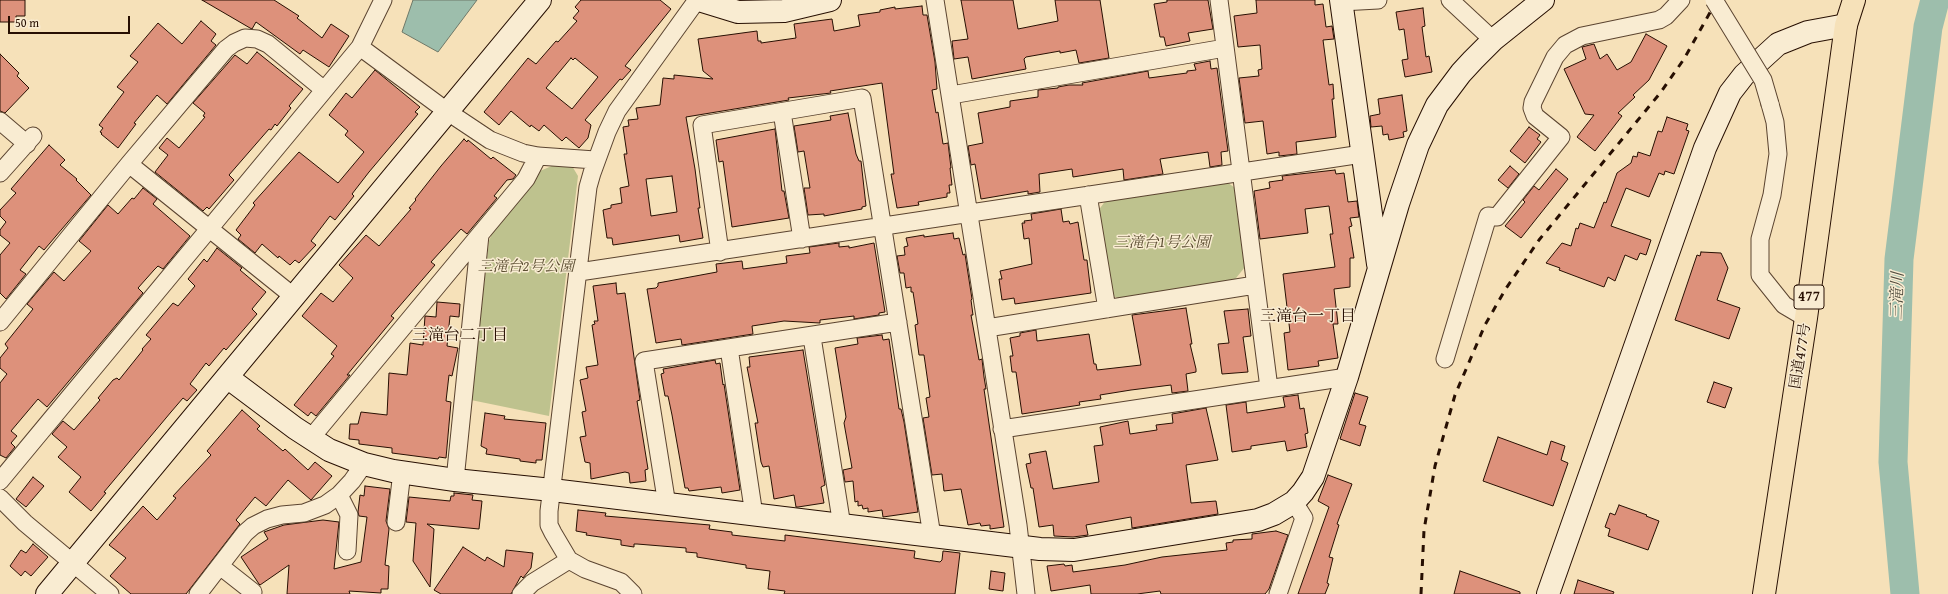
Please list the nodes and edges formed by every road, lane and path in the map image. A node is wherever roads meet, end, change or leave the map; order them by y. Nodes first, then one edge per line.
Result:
1 (382, 0) edge
2 (540, 0) edge
3 (698, 0) edge
4 (830, 0) edge
5 (935, 0) edge
6 (1219, 0) edge
7 (1378, 0) edge
8 (1450, 0) edge
9 (1543, 0) edge
10 (1680, 0) edge
11 (1714, 0) edge
12 (1854, 0) edge
13 (1341, 1) edge
14 (1846, 25) junction
15 (1493, 40) junction
16 (360, 47) junction
17 (1225, 48) junction
18 (323, 89) junction
19 (951, 95) junction
20 (448, 112) junction
21 (782, 112) junction
22 (0, 121) edge
23 (1362, 154) junction
24 (538, 156) junction
25 (595, 160) junction
26 (129, 164) junction
27 (1241, 172) junction
28 (0, 173) edge
29 (1088, 195) junction
30 (969, 212) junction
31 (882, 227) junction
32 (209, 228) junction
33 (480, 235) junction
34 (802, 239) junction
35 (720, 252) junction
36 (579, 272) junction
37 (1379, 273) junction
38 (1255, 285) junction
39 (292, 296) junction
40 (1107, 309) junction
41 (1806, 318) junction
42 (0, 322) edge
43 (898, 322) junction
44 (986, 328) junction
45 (812, 336) junction
46 (728, 348) junction
47 (1445, 359) dead end
48 (227, 377) junction
49 (1347, 377) junction
50 (1269, 388) junction
51 (1002, 429) junction
52 (311, 438) junction
53 (364, 464) junction
54 (402, 472) junction
55 (0, 480) edge
56 (456, 480) junction
57 (552, 490) junction
58 (339, 495) junction
59 (0, 498) edge
60 (1294, 502) junction
61 (667, 505) junction
62 (754, 515) junction
63 (396, 522) dead end
64 (842, 526) junction
65 (932, 536) junction
66 (1020, 547) junction
67 (346, 551) dead end
68 (569, 560) junction
69 (73, 563) junction
70 (220, 566) junction
71 (253, 592) dead end
72 (47, 594) edge
73 (110, 594) edge
74 (198, 594) edge
75 (521, 594) edge
76 (633, 594) edge
77 (1026, 594) edge
78 (1278, 594) edge
79 (1548, 594) edge
80 (1764, 594) edge

1 - 16 street
2 - 20 street
3 - 4 street
3 - 25 street
5 - 19 street
6 - 17 street
7 - 13 street
8 - 15 street
9 - 15 street
10 - 47 street
11 - 41 street, bridge
12 - 14 highway, 国道477号 / 477
13 - 23 street
14 - 41 highway, 国道477号 / 477
14 - 79 street
15 - 37 street
16 - 18 street
16 - 20 street
17 - 19 street
17 - 27 street
18 - 26 street
18 - 32 street
19 - 30 street
20 - 24 street
20 - 39 street
21 - 31 street
21 - 34 street
21 - 35 street
22 - 28 street
23 - 27 street
23 - 37 street
24 - 25 street
24 - 33 street
25 - 36 street
26 - 32 street
26 - 42 street
27 - 29 street
27 - 38 street
29 - 30 street
29 - 40 street
30 - 31 street
30 - 44 street
31 - 34 street
31 - 43 street
32 - 39 street
32 - 55 street
33 - 52 street
33 - 56 street
34 - 35 street
35 - 36 street
36 - 57 street
37 - 49 street
38 - 40 street
38 - 50 street
39 - 48 street
40 - 44 street
41 - 80 highway, 国道477号 / 477
43 - 45 street
43 - 65 street
44 - 51 street
45 - 46 street
45 - 64 street
46 - 61 street
46 - 62 street
48 - 52 street
48 - 69 street
49 - 50 street
49 - 60 street
50 - 51 street
51 - 66 street
52 - 53 street
53 - 54 street
53 - 58 street
54 - 56 street
54 - 63 street
56 - 57 street
57 - 61 street
57 - 68 street
58 - 67 street
58 - 70 street
59 - 69 street
60 - 66 street
60 - 78 street
61 - 62 street
62 - 64 street
64 - 65 street
65 - 66 street
66 - 77 street
68 - 75 street
68 - 76 street
69 - 72 street
69 - 73 street
70 - 71 street
70 - 74 street

